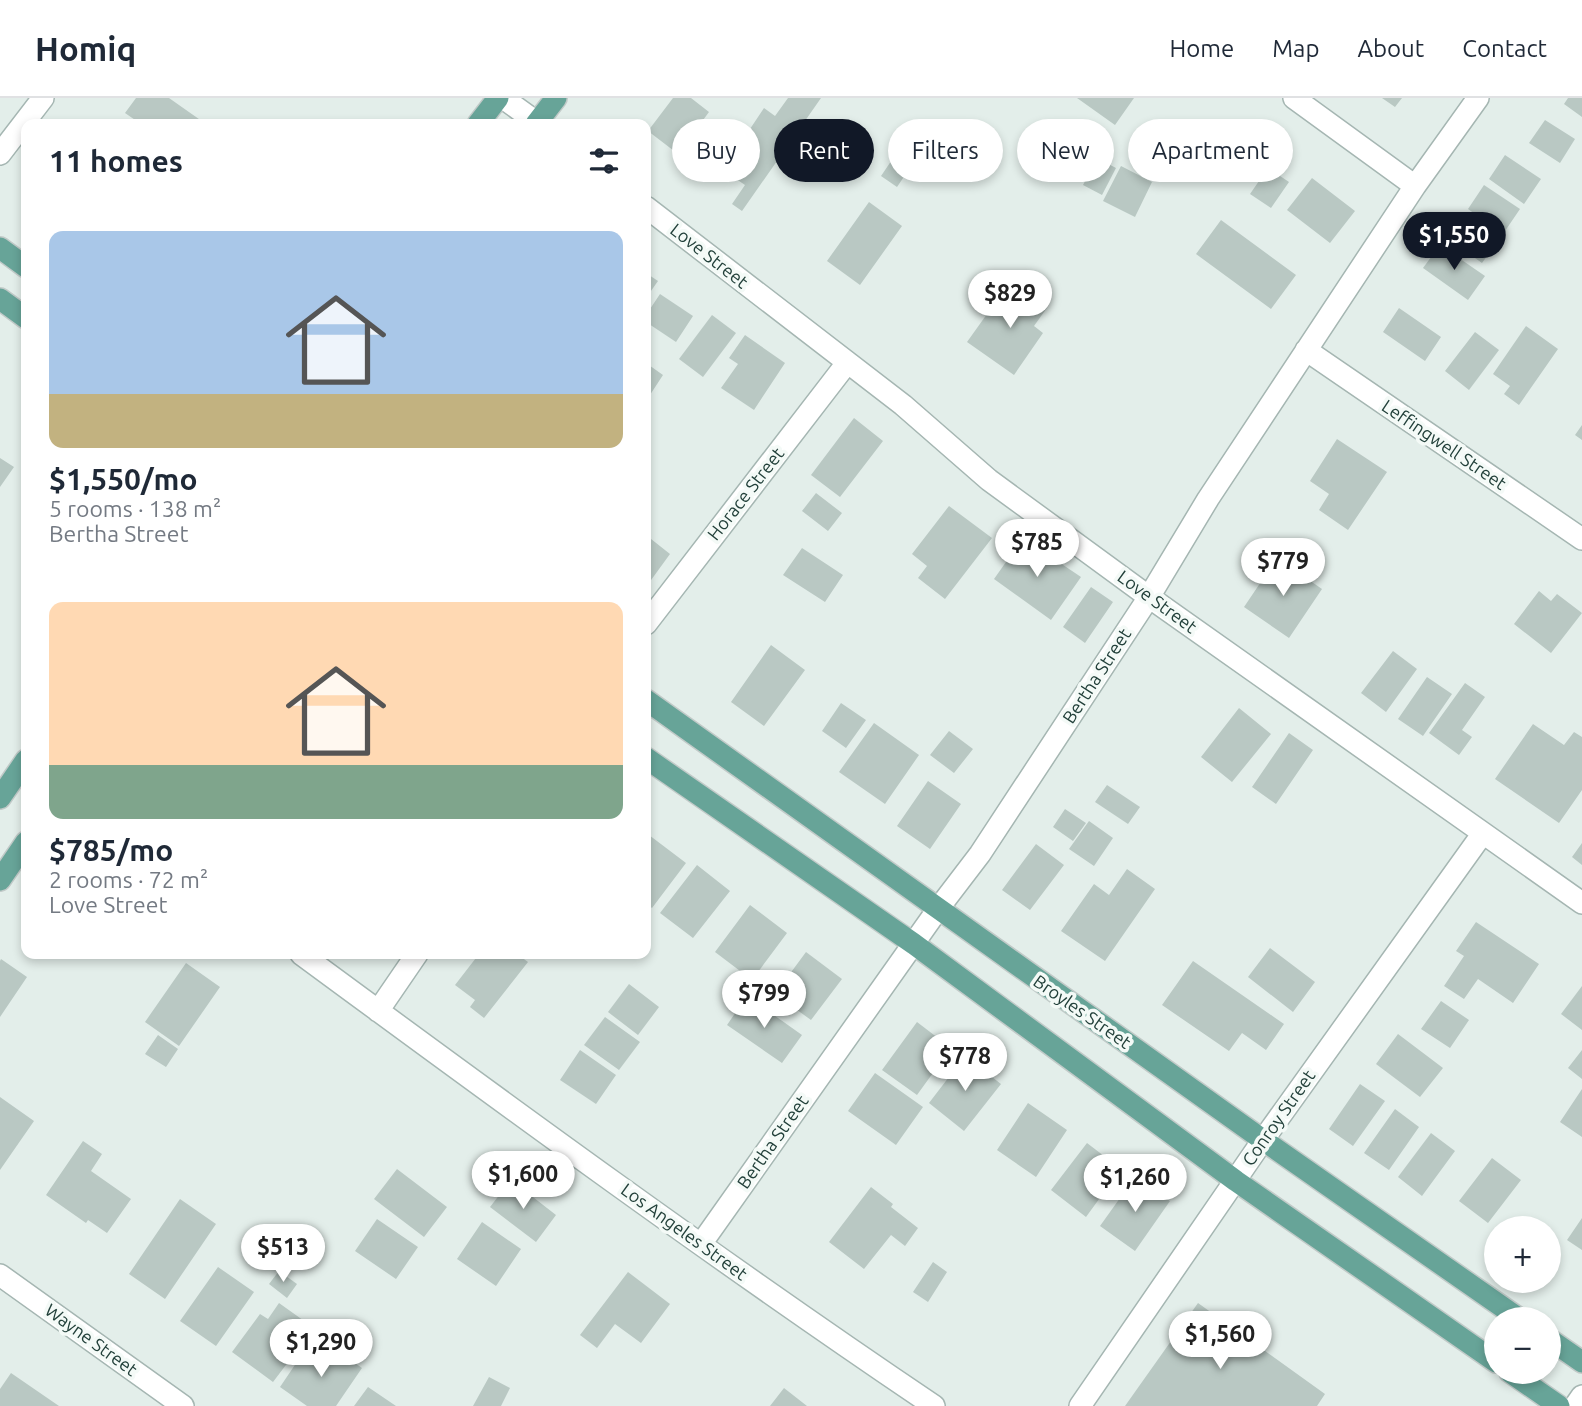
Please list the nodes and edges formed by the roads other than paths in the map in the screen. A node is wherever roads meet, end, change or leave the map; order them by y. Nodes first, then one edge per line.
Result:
1 (43, 98) edge
2 (501, 98) edge
3 (556, 98) edge
4 (1294, 98) edge
5 (1478, 98) edge
6 (27, 119) edge
7 (482, 119) edge
8 (530, 119) edge
9 (541, 119) edge
10 (21, 127) edge
11 (0, 154) edge
12 (1415, 186) junction
13 (651, 211) edge
14 (0, 247) edge
15 (21, 263) edge
16 (0, 299) edge
17 (21, 314) edge
18 (1306, 350) junction
19 (846, 363) junction
20 (1582, 539) edge
21 (1149, 597) junction
22 (651, 617) edge
23 (651, 704) edge
24 (651, 761) edge
25 (21, 767) edge
26 (0, 798) edge
27 (1483, 833) junction
28 (21, 849) edge
29 (0, 880) edge
30 (1582, 903) edge
31 (938, 909) junction
32 (914, 944) junction
33 (308, 959) edge
34 (414, 959) edge
35 (378, 1011) junction
36 (1263, 1140) junction
37 (1236, 1181) junction
38 (701, 1244) junction
39 (0, 1275) edge
40 (1502, 1307) edge
41 (1561, 1347) edge
42 (1484, 1354) edge
43 (1582, 1362) edge
44 (1527, 1384) edge
45 (1582, 1396) edge
46 (183, 1406) edge
47 (934, 1406) edge
48 (1080, 1406) edge
49 (1559, 1406) edge
50 (1575, 1406) edge

1 - 6 street
2 - 7 main road
2 - 8 street
3 - 9 main road
4 - 12 street
5 - 12 street, Bertha Street
10 - 11 street
12 - 18 street, Bertha Street
13 - 19 street, Love Street
14 - 15 main road
16 - 17 main road
18 - 20 street, Leffingwell Street
18 - 21 street, Bertha Street
19 - 21 street, Love Street
19 - 22 street, Horace Street
21 - 27 street, Love Street
21 - 31 street, Bertha Street
23 - 31 main road, Broyles Street
24 - 32 main road
25 - 26 main road
27 - 30 street, Love Street
27 - 36 street, Conroy Street
28 - 29 main road
31 - 32 street, Bertha Street
31 - 36 main road, Broyles Street
32 - 37 main road
32 - 38 street, Bertha Street
33 - 35 street, Los Angeles Street
34 - 35 street
35 - 38 street, Los Angeles Street
36 - 37 street, Conroy Street
36 - 40 main road, Broyles Street
37 - 42 main road
37 - 48 street, Conroy Street
38 - 47 street, Los Angeles Street
39 - 46 street, Wayne Street
41 - 43 main road
44 - 49 main road
45 - 50 street

